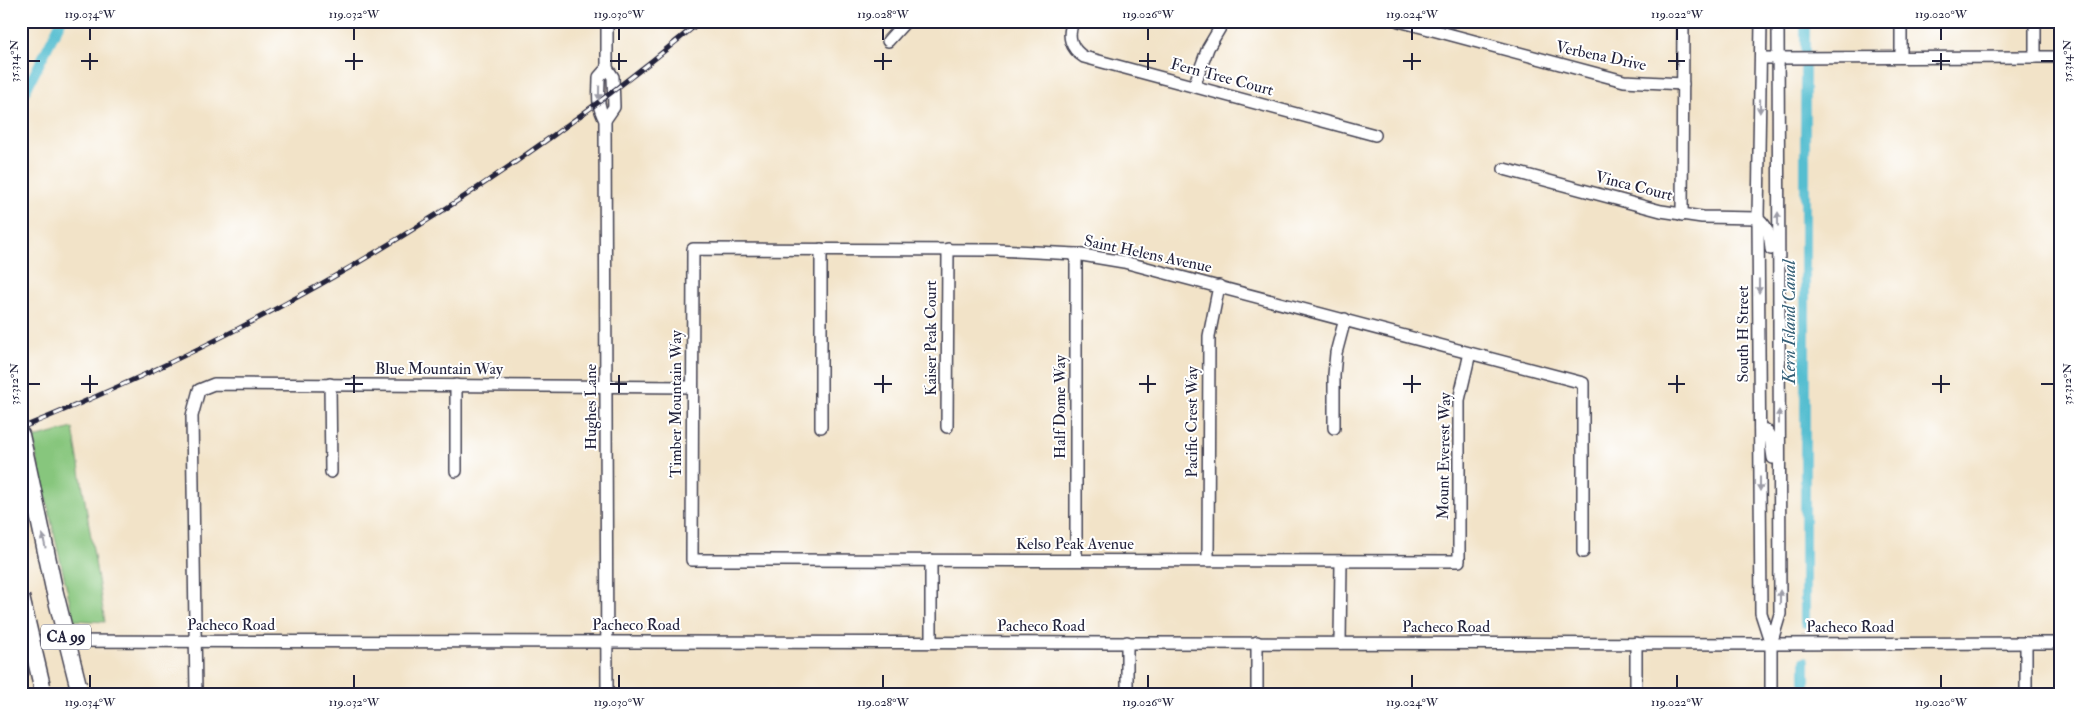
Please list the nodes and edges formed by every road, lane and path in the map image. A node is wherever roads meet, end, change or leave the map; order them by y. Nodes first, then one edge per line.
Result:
1 (607, 21) edge
2 (906, 21) edge
3 (1074, 21) edge
4 (1224, 21) edge
5 (1398, 21) edge
6 (1682, 21) edge
7 (1761, 21) edge
8 (1778, 21) edge
9 (1901, 21) edge
10 (2035, 21) edge
11 (888, 42) dead end
12 (1778, 57) junction
13 (1901, 57) junction
14 (2035, 57) junction
15 (2060, 57) edge
16 (1761, 58) junction
17 (1682, 84) junction
18 (1194, 86) junction
19 (1375, 134) dead end
20 (1504, 169) dead end
21 (1682, 215) junction
22 (1758, 218) junction
23 (693, 249) joint
24 (821, 249) junction
25 (948, 249) junction
26 (1076, 254) junction
27 (1219, 286) junction
28 (1778, 308) junction
29 (1344, 319) junction
30 (1470, 352) junction
31 (330, 384) junction
32 (456, 386) junction
33 (607, 387) junction
34 (692, 387) junction
35 (821, 427) dead end
36 (947, 427) dead end
37 (1334, 428) dead end
38 (1760, 429) junction
39 (21, 435) edge
40 (331, 472) dead end
41 (456, 472) dead end
42 (1779, 509) junction
43 (1583, 552) dead end
44 (692, 560) joint
45 (932, 560) junction
46 (1076, 560) junction
47 (1208, 560) junction
48 (1340, 560) junction
49 (1458, 561) joint
50 (21, 597) edge
51 (21, 640) edge
52 (196, 641) junction
53 (607, 642) junction
54 (931, 642) junction
55 (1127, 642) junction
56 (1257, 642) junction
57 (1340, 643) junction
58 (1636, 643) junction
59 (2026, 643) junction
60 (2060, 643) edge
61 (1771, 644) junction
62 (43, 690) edge
63 (78, 690) edge
64 (196, 694) edge
65 (607, 694) edge
66 (1127, 694) edge
67 (1257, 694) edge
68 (1636, 694) edge
69 (1771, 694) edge
70 (2026, 694) edge

1 - 33 street, Hughes Lane
2 - 11 street
3 - 18 street, Fern Tree Court
4 - 18 street
5 - 17 street, Verbena Drive
6 - 17 street
7 - 16 street, South H Street
8 - 12 street, South H Street
9 - 13 street
10 - 14 street
12 - 13 street
12 - 16 street
28 -> 12 street, South H Street
13 - 14 street
14 - 15 street
16 -> 22 street, South H Street
17 - 21 street
18 - 19 street, Fern Tree Court
20 - 21 street, Vinca Court
21 - 22 street, Vinca Court
22 - 28 street
22 -> 38 street, South H Street
23 - 24 street, Saint Helens Avenue
23 - 34 street, Timber Mountain Way
24 - 25 street, Saint Helens Avenue
24 - 35 street
25 - 26 street, Saint Helens Avenue
25 - 36 street, Kaiser Peak Court
26 - 27 street, Saint Helens Avenue
26 - 46 street, Half Dome Way
27 - 29 street, Saint Helens Avenue
27 - 47 street, Pacific Crest Way
42 -> 28 street, South H Street
29 - 30 street, Saint Helens Avenue
29 - 37 street
30 - 43 street, Saint Helens Avenue
30 - 49 street, Mount Everest Way
31 - 32 street, Blue Mountain Way
31 - 40 street
31 - 52 street, Blue Mountain Way
32 - 33 street, Blue Mountain Way
32 - 41 street
33 - 34 street, Blue Mountain Way
33 - 53 street, Hughes Lane
34 - 44 street, Timber Mountain Way
38 - 42 street
38 -> 61 street, South H Street
63 -> 39 highway, CA 99, bridge
61 -> 42 street, South H Street
44 - 45 street, Kelso Peak Avenue
45 - 46 street, Kelso Peak Avenue
45 - 54 street
46 - 47 street, Kelso Peak Avenue
47 - 48 street, Kelso Peak Avenue
48 - 49 street, Kelso Peak Avenue
48 - 57 street
50 - 62 highway, CA 99, bridge
51 - 52 street, Pacheco Road
52 - 53 street, Pacheco Road
52 - 64 street
53 - 54 street, Pacheco Road
53 - 65 street, Hughes Lane
54 - 55 street, Pacheco Road
55 - 56 street, Pacheco Road
55 - 66 street
56 - 57 street, Pacheco Road
56 - 67 street
57 - 58 street, Pacheco Road
58 - 61 street, Pacheco Road
58 - 68 street
59 - 60 street, Pacheco Road
59 - 61 street, Pacheco Road
59 - 70 street
61 - 69 street, South H Street

